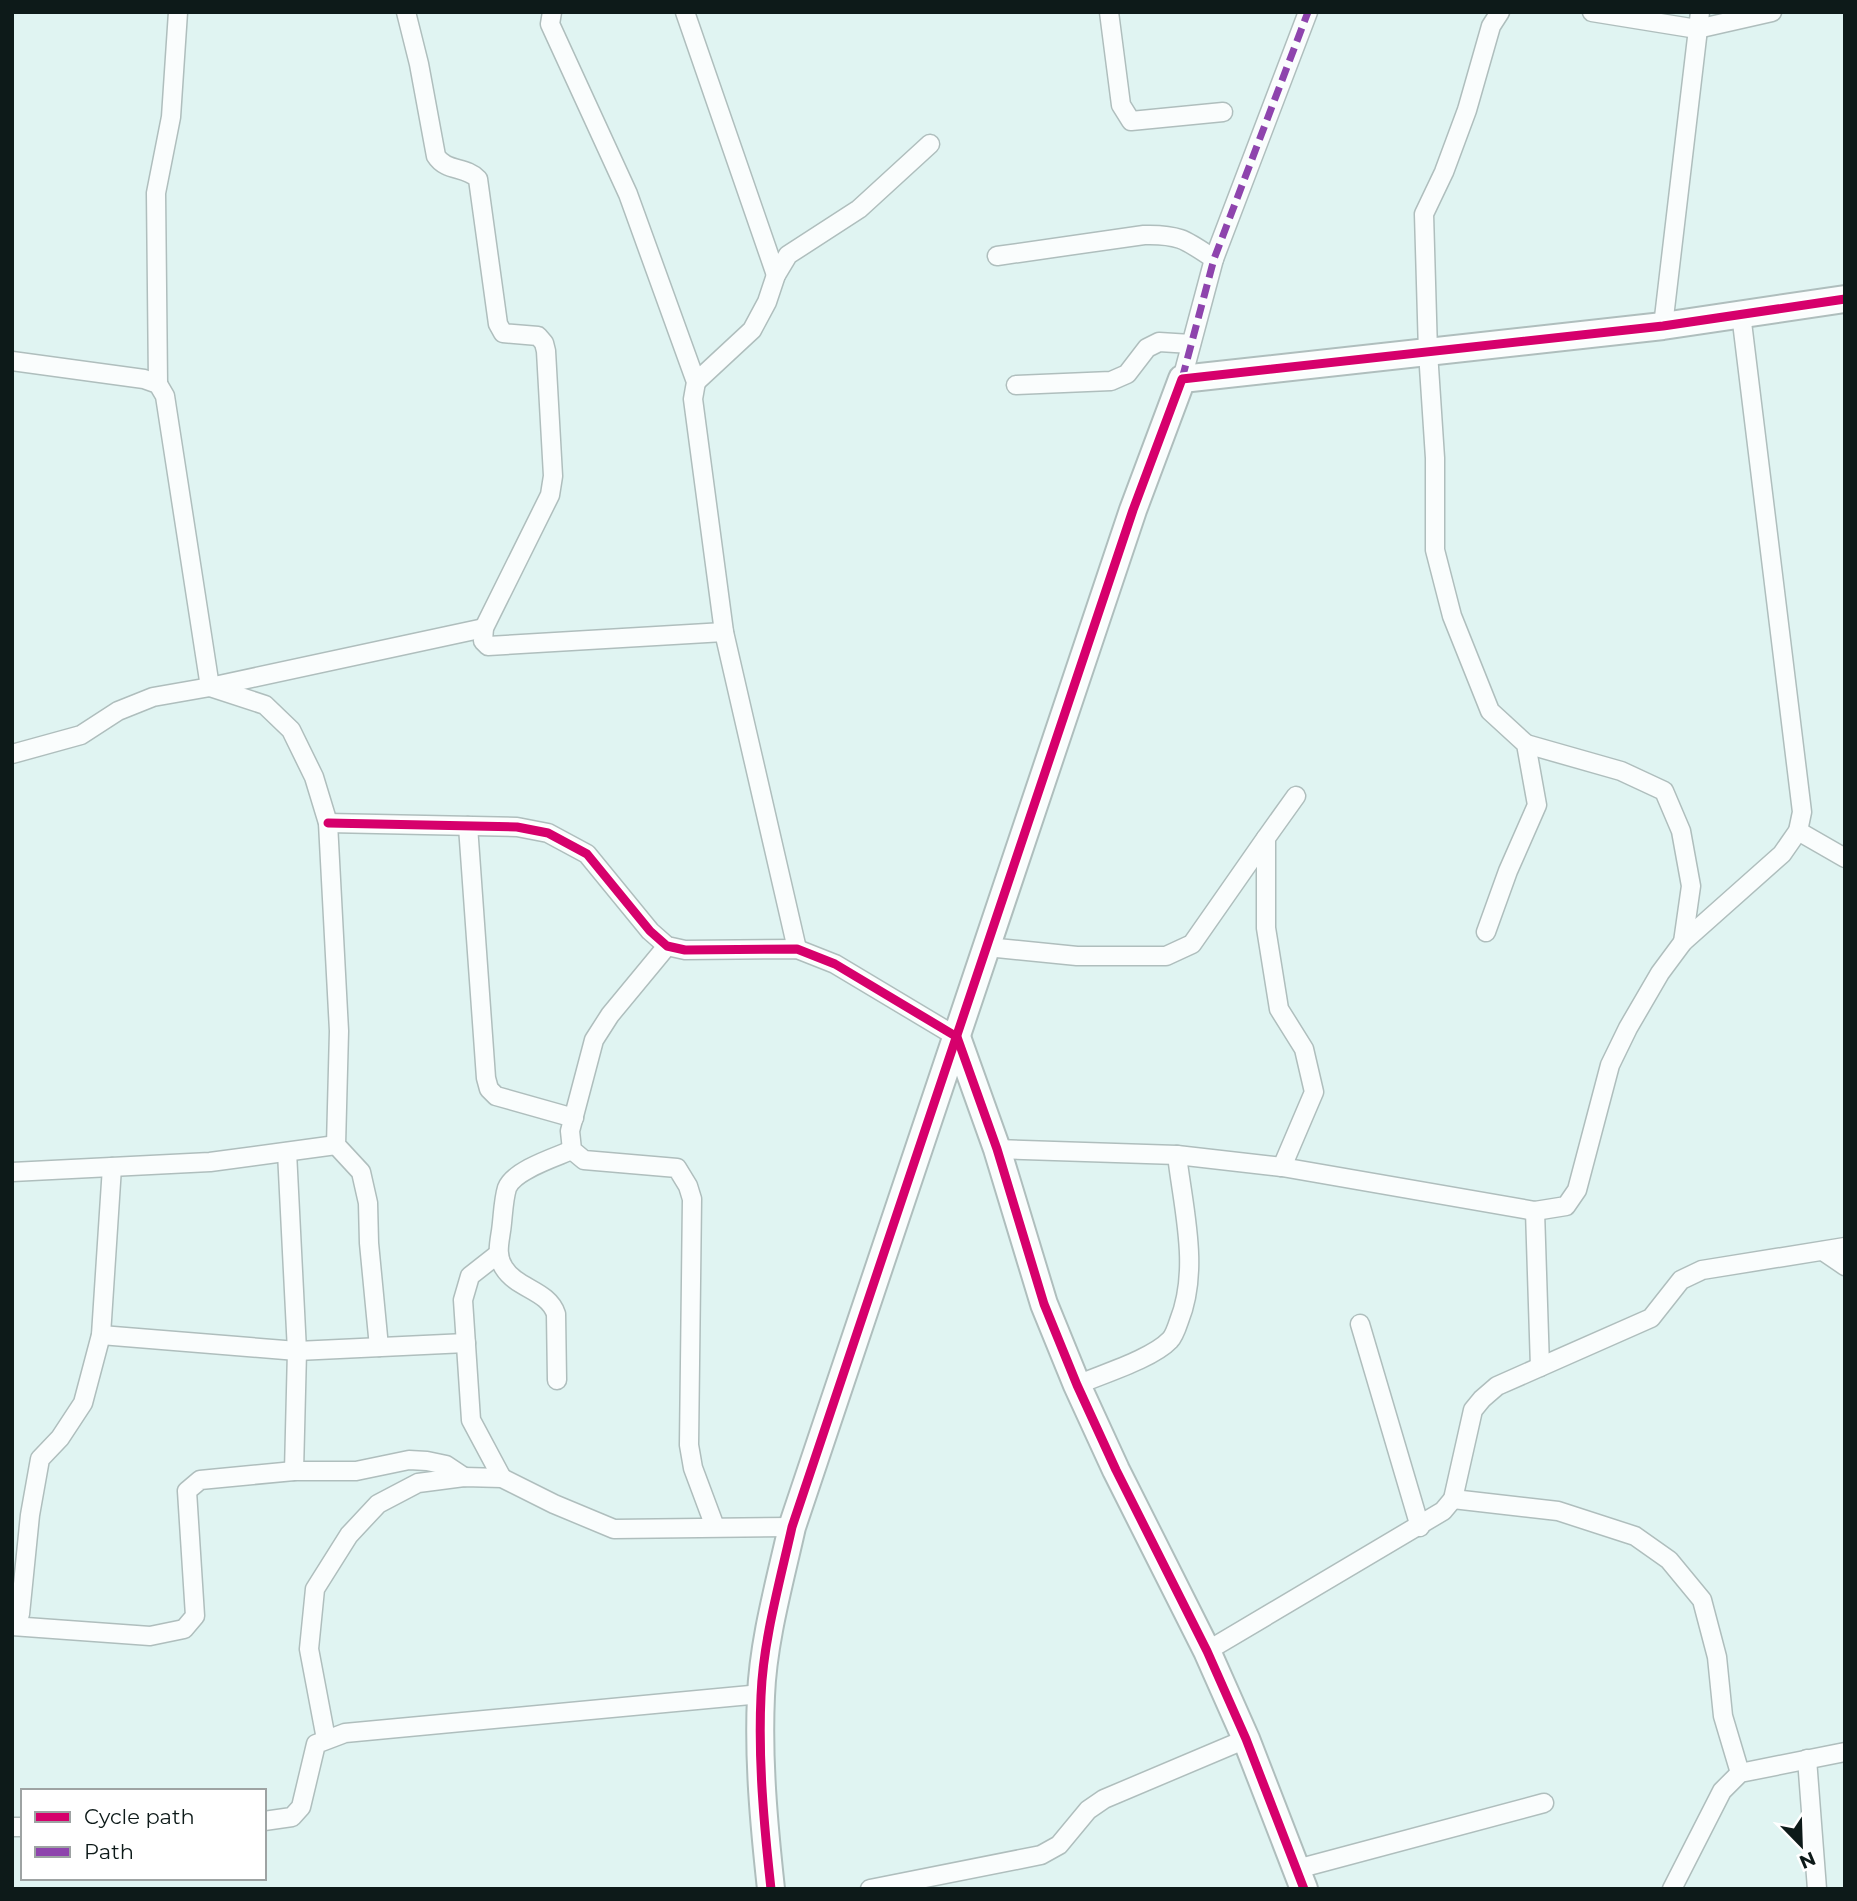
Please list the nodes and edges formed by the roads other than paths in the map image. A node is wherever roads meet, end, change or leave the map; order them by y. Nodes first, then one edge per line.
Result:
1 (178, 12) edge
2 (405, 12) edge
3 (552, 12) edge
4 (685, 12) edge
5 (1108, 12) edge
6 (1308, 12) edge
7 (1500, 12) edge
8 (1592, 12) edge
9 (1772, 12) edge
10 (1698, 20) edge
11 (1223, 111) dead end
12 (930, 144) dead end
13 (997, 256) dead end
14 (1214, 259) junction
15 (776, 275) junction
16 (1845, 299) edge
17 (1741, 314) junction
18 (1663, 326) junction
19 (1191, 344) junction
20 (1428, 352) junction
21 (12, 360) edge
22 (1182, 379) junction
23 (696, 382) junction
24 (158, 384) junction
25 (1016, 385) dead end
26 (484, 628) junction
27 (724, 632) junction
28 (211, 687) junction
29 (1526, 744) junction
30 (12, 754) edge
31 (1296, 796) dead end
32 (328, 823) junction
33 (468, 826) junction
34 (1798, 831) junction
35 (1266, 838) junction
36 (1845, 858) edge
37 (1486, 932) dead end
38 (1683, 942) junction
39 (667, 946) junction
40 (987, 947) junction
41 (797, 949) junction
42 (957, 1037) junction
43 (574, 1118) junction
44 (336, 1146) junction
45 (997, 1149) junction
46 (572, 1150) junction
47 (287, 1152) junction
48 (1177, 1155) junction
49 (112, 1167) junction
50 (1282, 1167) junction
51 (12, 1172) edge
52 (1535, 1211) junction
53 (1845, 1247) edge
54 (1823, 1251) junction
55 (498, 1254) junction
56 (1845, 1266) edge
57 (1360, 1324) dead end
58 (101, 1335) junction
59 (466, 1343) junction
60 (379, 1347) junction
61 (297, 1352) junction
62 (1540, 1367) junction
63 (557, 1380) dead end
64 (1077, 1385) junction
65 (294, 1471) junction
66 (464, 1477) junction
67 (502, 1478) junction
68 (1454, 1499) junction
69 (715, 1527) junction
70 (792, 1527) junction
71 (1420, 1527) junction
72 (12, 1624) edge
73 (1207, 1651) junction
74 (761, 1694) junction
75 (326, 1739) junction
76 (1246, 1739) junction
77 (1845, 1752) edge
78 (1807, 1759) junction
79 (1740, 1773) junction
80 (1544, 1803) dead end
81 (266, 1821) edge
82 (1301, 1879) edge
83 (771, 1889) edge
84 (870, 1889) edge
85 (1672, 1889) edge
86 (1817, 1889) edge

1 - 24 street
2 - 26 street
3 - 23 street
4 - 15 street
5 - 11 street
6 - 14 street
7 - 20 street
8 - 10 street
9 - 10 street
10 - 18 street
12 - 15 street
13 - 14 street
14 - 19 street
15 - 23 street
16 - 17 street
17 - 18 street
17 - 34 street
18 - 20 street
19 - 22 street
19 - 25 street
20 - 22 street
20 - 29 street
21 - 24 street
22 - 40 street
23 - 27 street
24 - 28 street
26 - 27 street
26 - 28 street
27 - 41 street
28 - 30 street
28 - 32 street
29 - 37 street
29 - 38 street
31 - 35 street
32 - 33 street
32 - 44 street
33 - 39 street
33 - 43 street
34 - 36 street
34 - 38 street
35 - 40 street
35 - 50 street
38 - 52 street
39 - 41 street
39 - 43 street
40 - 42 street
41 - 42 street
42 - 45 street
42 - 70 street
43 - 46 street
44 - 47 street
44 - 60 street
45 - 48 street
45 - 64 street
46 - 55 street
46 - 69 street
47 - 49 street
47 - 61 street
48 - 50 street
48 - 64 street
49 - 51 street
49 - 58 street
50 - 52 street
52 - 62 street
53 - 54 street
54 - 56 street
54 - 62 street
55 - 59 street
55 - 63 street
57 - 71 street
58 - 61 street
58 - 72 street
59 - 60 street
59 - 67 street
60 - 61 street
61 - 65 street
62 - 68 street
64 - 73 street
65 - 66 street
65 - 72 street
66 - 67 street
66 - 75 street
67 - 69 street
68 - 71 street
68 - 79 street
69 - 70 street
70 - 74 street
71 - 73 street
73 - 76 street
74 - 75 street
74 - 83 street
75 - 81 street
76 - 82 street
76 - 84 street
77 - 78 street
78 - 79 street
78 - 86 street
79 - 85 street
80 - 82 street

